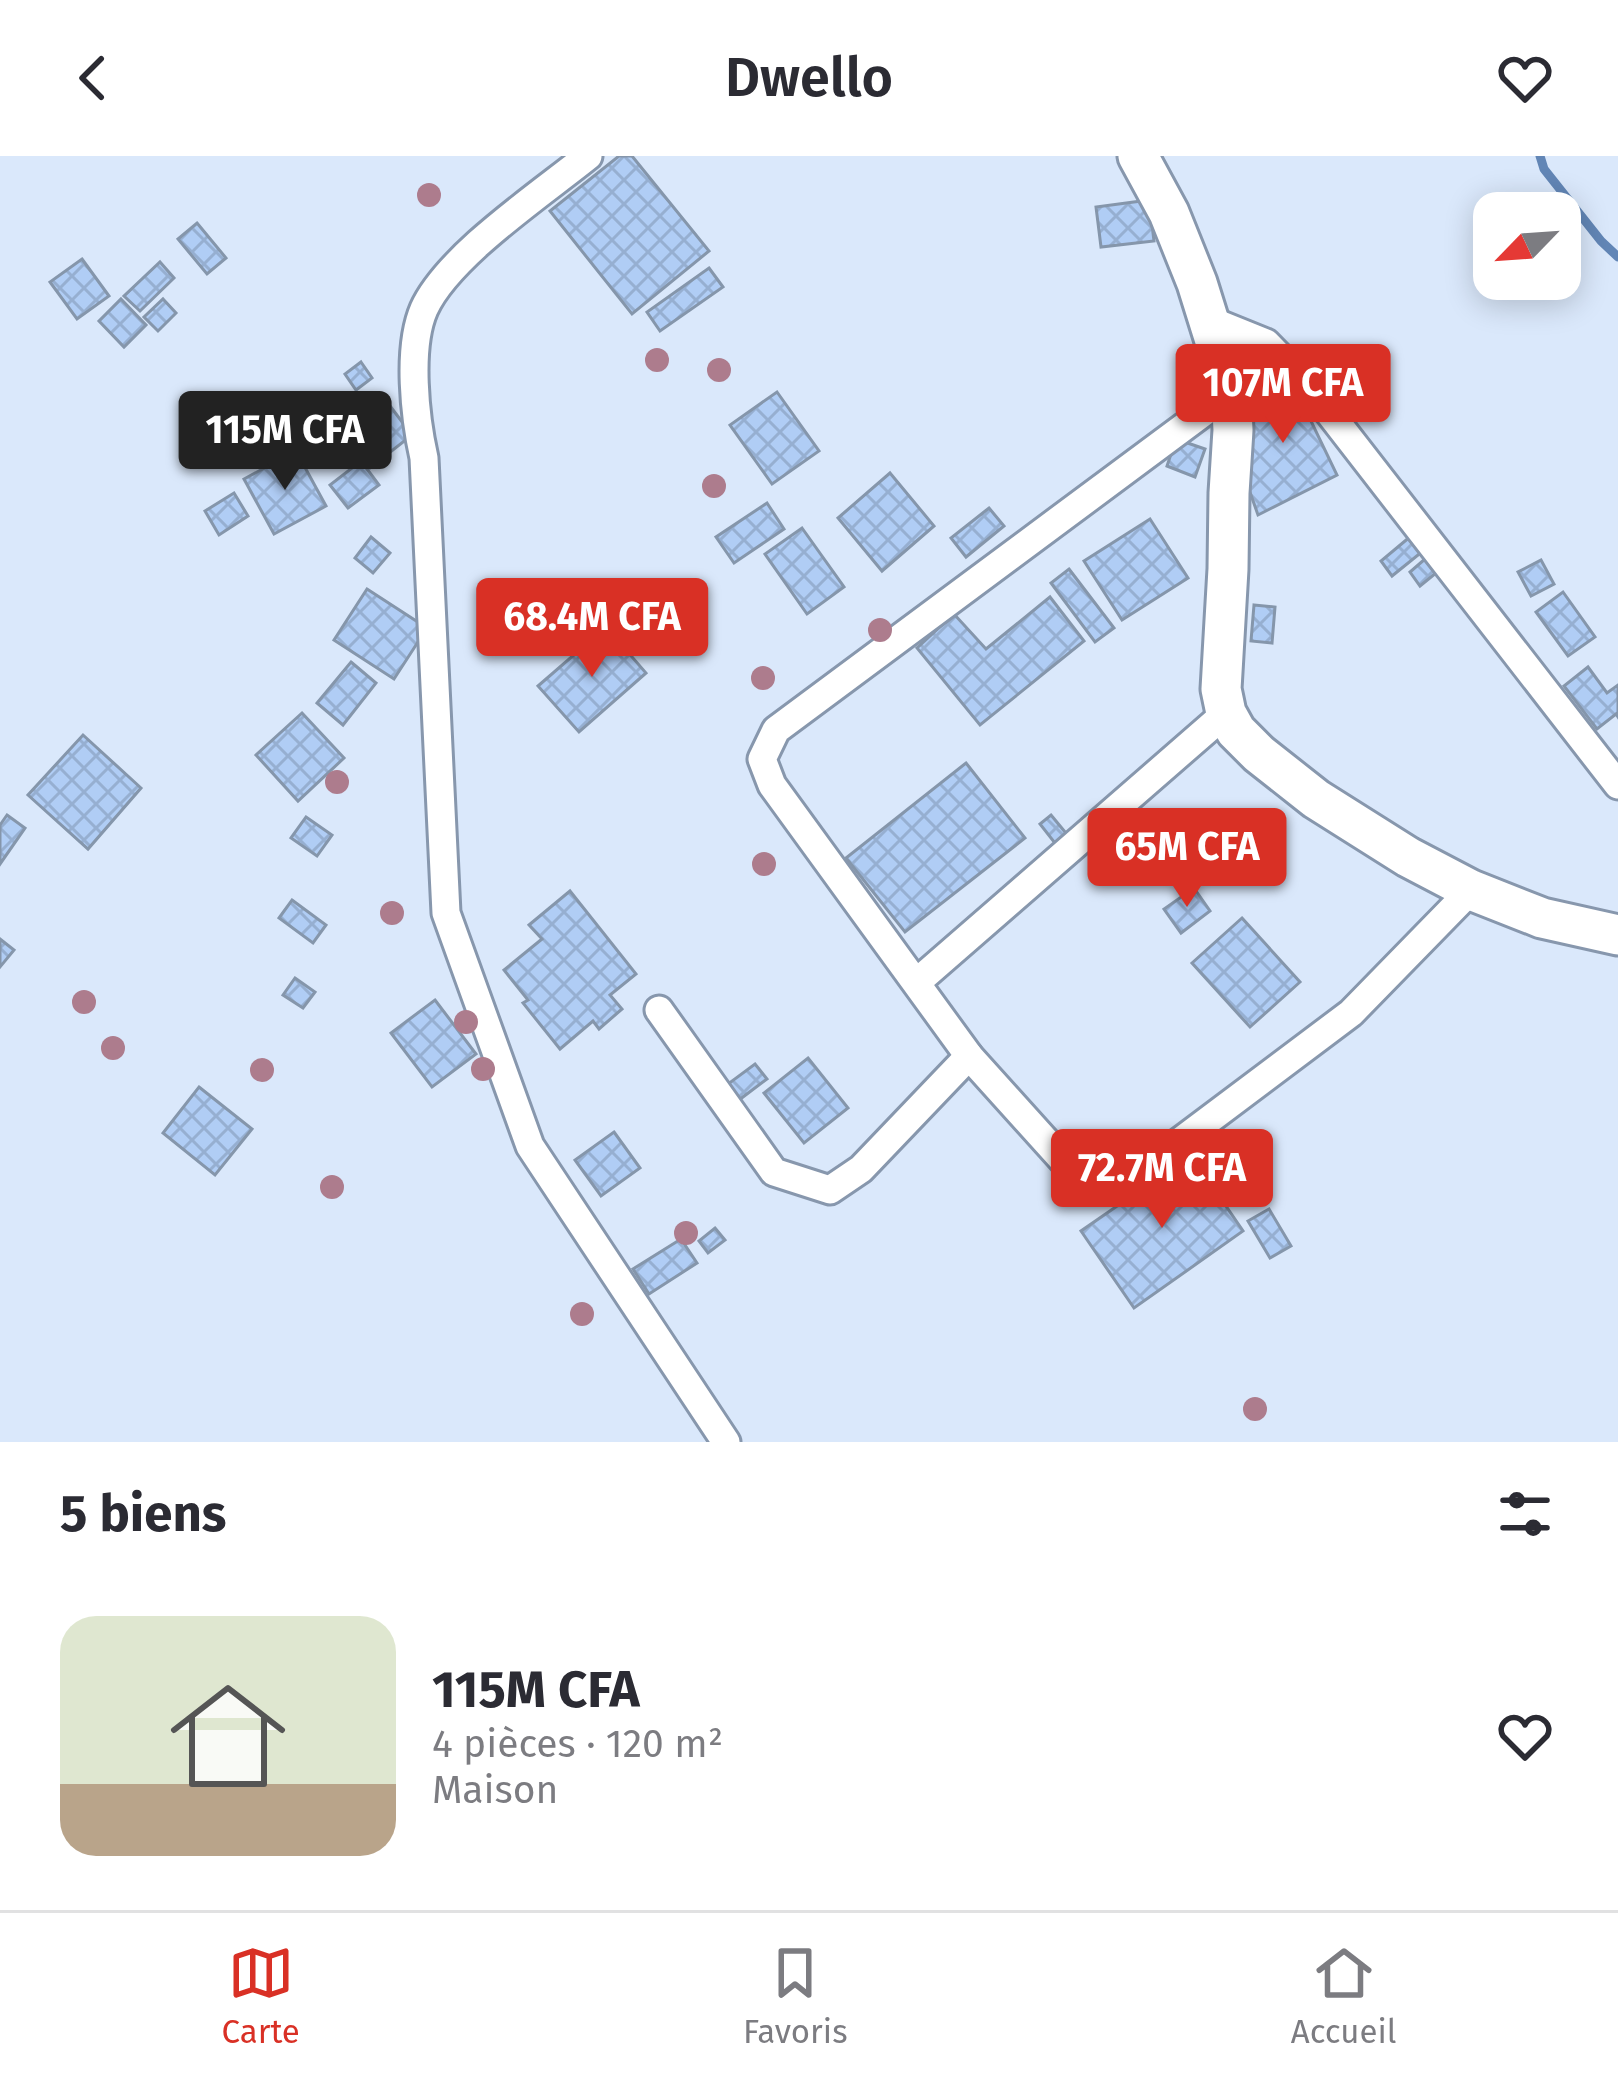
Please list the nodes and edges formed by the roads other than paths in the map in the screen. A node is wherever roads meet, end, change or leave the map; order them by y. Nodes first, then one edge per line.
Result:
1 (588, 156) edge
2 (1138, 156) edge
3 (1209, 320) junction
4 (1231, 392) junction
5 (1226, 713) junction
6 (1618, 785) edge
7 (1471, 890) junction
8 (1618, 935) edge
9 (917, 982) junction
10 (659, 1010) dead end
11 (969, 1056) junction
12 (726, 1442) edge

1 - 12 street
2 - 3 street
3 - 4 street
3 - 6 street
4 - 5 street
4 - 9 street
5 - 7 street
5 - 9 street
7 - 8 street
7 - 11 street
9 - 11 street
10 - 11 street

